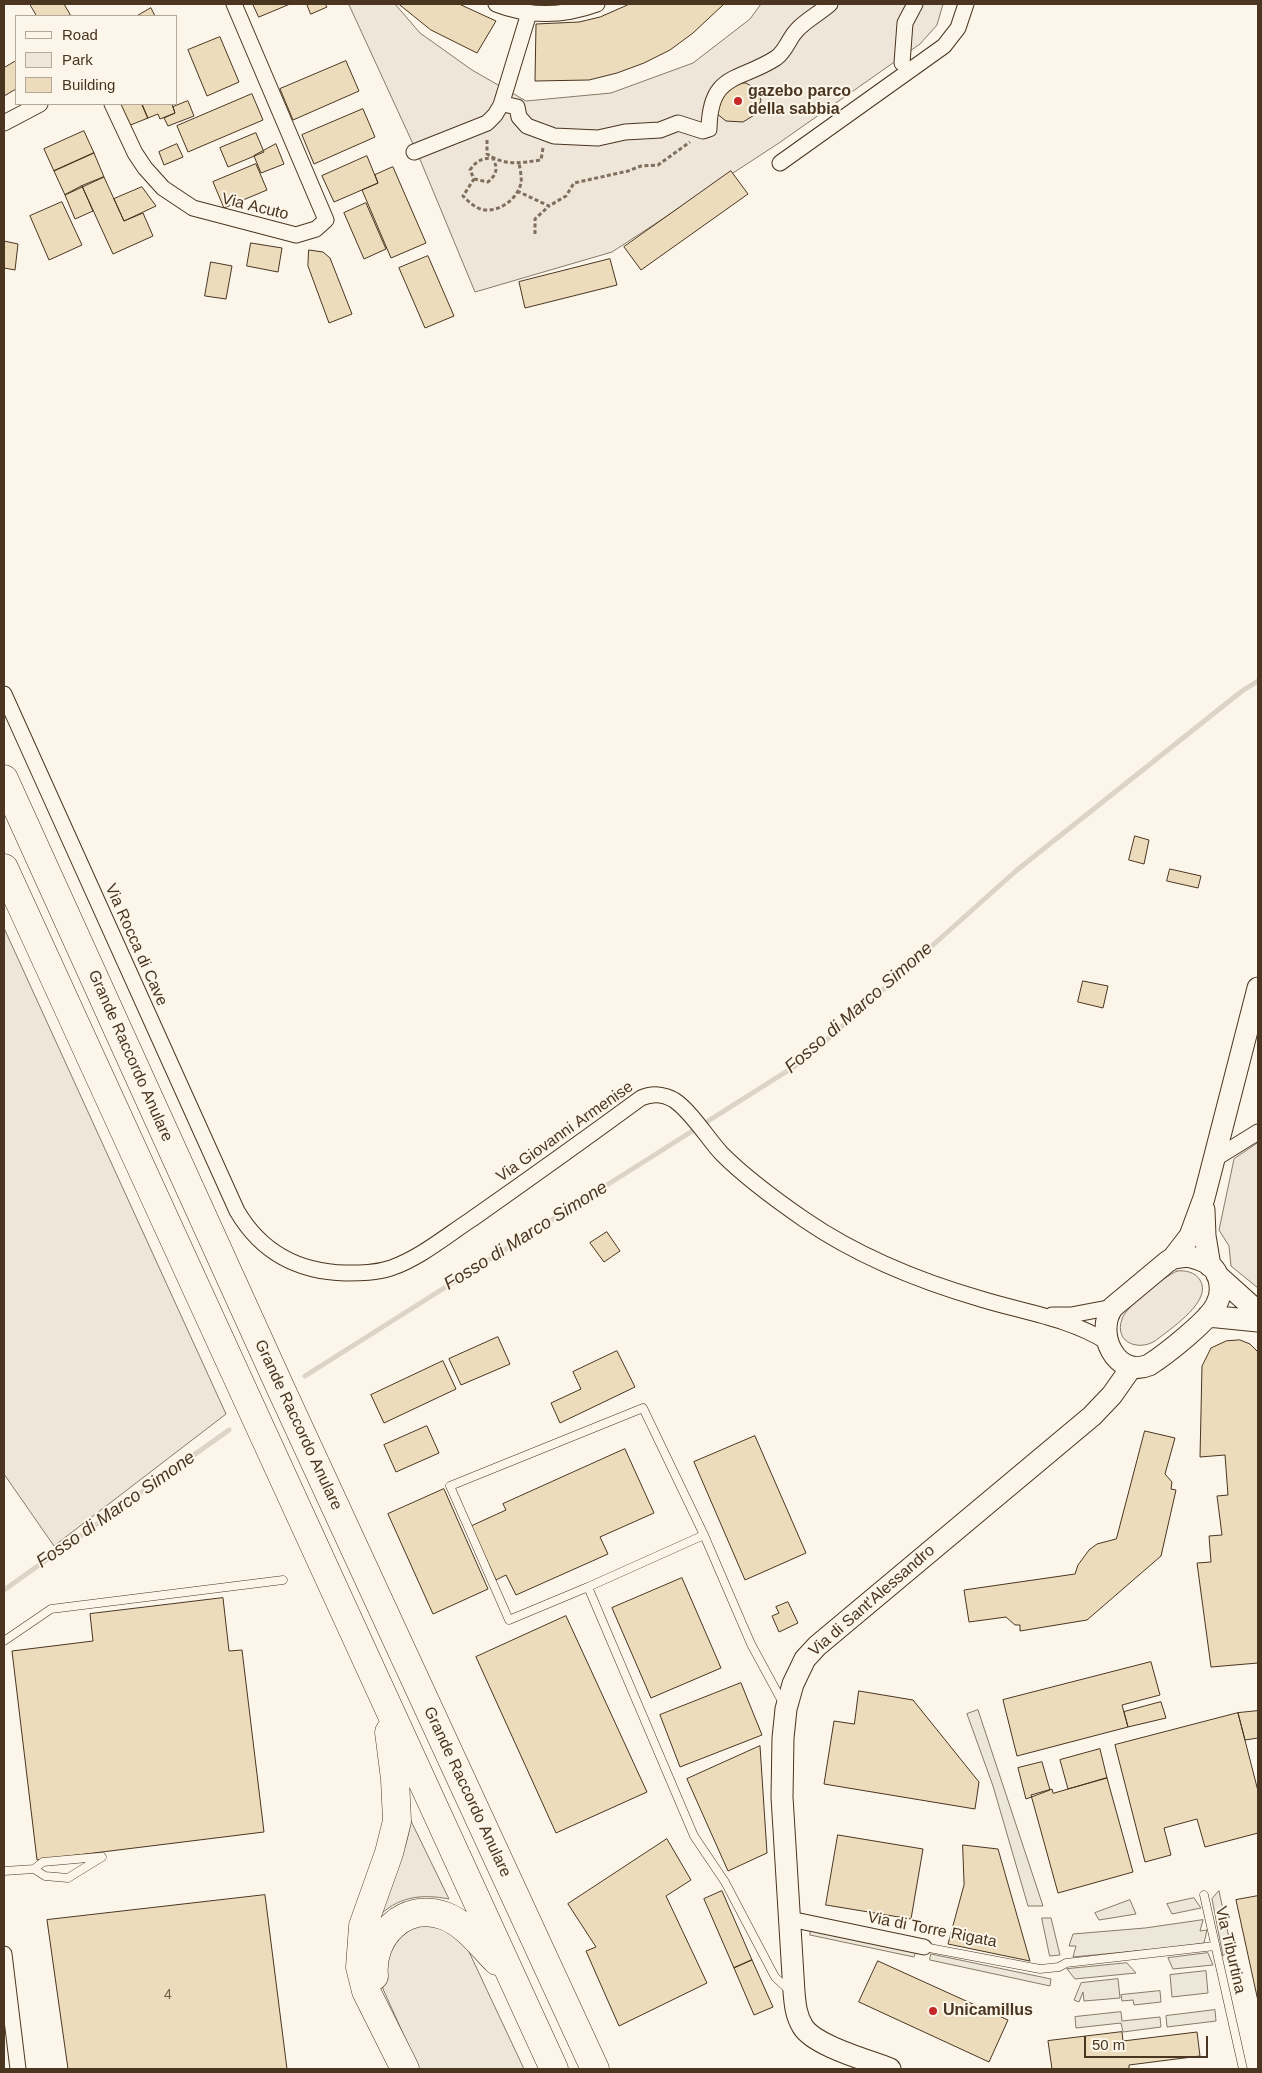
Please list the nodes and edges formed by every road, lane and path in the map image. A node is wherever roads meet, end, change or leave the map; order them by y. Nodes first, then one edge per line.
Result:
1 (234, 4) edge
2 (496, 4) edge
3 (597, 4) edge
4 (830, 4) edge
5 (915, 4) edge
6 (966, 4) edge
7 (529, 13) junction
8 (902, 63) dead end
9 (38, 105) edge
10 (112, 105) edge
11 (508, 105) dead end
12 (4, 123) edge
13 (703, 131) junction
14 (546, 133) junction
15 (487, 140) dead end
16 (414, 152) dead end
17 (493, 158) junction
18 (519, 163) junction
19 (780, 163) dead end
20 (474, 179) junction
21 (517, 191) junction
22 (549, 206) junction
23 (535, 234) dead end
24 (4, 694) edge
25 (4, 779) edge
26 (4, 868) edge
27 (1258, 988) edge
28 (1258, 1132) edge
29 (1216, 1158) junction
30 (1204, 1198) junction
31 (237, 1211) joint
32 (1173, 1258) junction
33 (1214, 1270) junction
34 (1113, 1307) junction
35 (1258, 1312) edge
36 (1040, 1315) junction
37 (1208, 1316) junction
38 (1258, 1322) edge
39 (1107, 1342) junction
40 (1131, 1368) junction
41 (704, 1535) junction
42 (283, 1580) dead end
43 (588, 1588) junction
44 (4, 1641) edge
45 (385, 1702) junction
46 (786, 1709) junction
47 (34, 1869) junction
48 (4, 1870) edge
49 (1204, 1895) dead end
50 (790, 1919) junction
51 (1215, 1946) junction
52 (924, 1947) joint
53 (4, 1954) edge
54 (510, 1974) junction
55 (794, 1992) junction
56 (382, 2019) junction
57 (589, 2058) edge
58 (405, 2068) edge
59 (18, 2069) edge
60 (554, 2069) edge
61 (604, 2069) edge
62 (890, 2069) edge
63 (1243, 2069) edge

1 - 10 street, Via Acuto
2 - 7 street
3 - 7 street
4 - 13 street
5 - 8 street
6 - 19 street
7 - 16 street
9 - 12 street
11 - 14 street
13 - 14 street
13 - 22 path
14 - 18 path
15 - 17 path
17 - 18 path
17 - 20 path
17 - 20 path
18 - 21 path
20 - 21 path
21 - 22 path
22 - 23 path
24 - 31 street, Via Rocca di Cave
25 - 57 highway, Grande Raccordo Anulare
26 - 45 highway
27 - 29 street
28 - 29 street
29 - 30 street
30 - 32 street
30 - 33 street
31 - 36 street, Via Giovanni Armenise
32 - 33 street
32 - 34 street
33 - 35 street
33 - 37 street
34 - 36 street, Via Giovanni Armenise
34 - 39 street
36 - 39 street, Via Giovanni Armenise
37 - 38 street
37 - 40 street
39 - 40 street
40 - 46 street, Via di Sant'Alessandro
41 - 43 lane
41 - 43 lane
41 - 46 lane
42 - 44 lane
43 - 55 lane
45 - 54 highway
45 - 56 highway
46 - 50 street, Via di Sant'Alessandro
47 - 47 lane
47 - 48 lane
49 - 51 lane, Via Tiburtina
50 - 52 street, Via di Torre Rigata
50 - 55 street, Via di Sant'Alessandro
51 - 52 lane, Via di Torre Rigata
51 - 63 lane, Via Tiburtina
53 - 59 street
54 - 56 highway
54 - 60 highway
55 - 62 street, Via di Sant'Alessandro
56 - 58 highway
57 - 61 highway, Grande Raccordo Anulare

